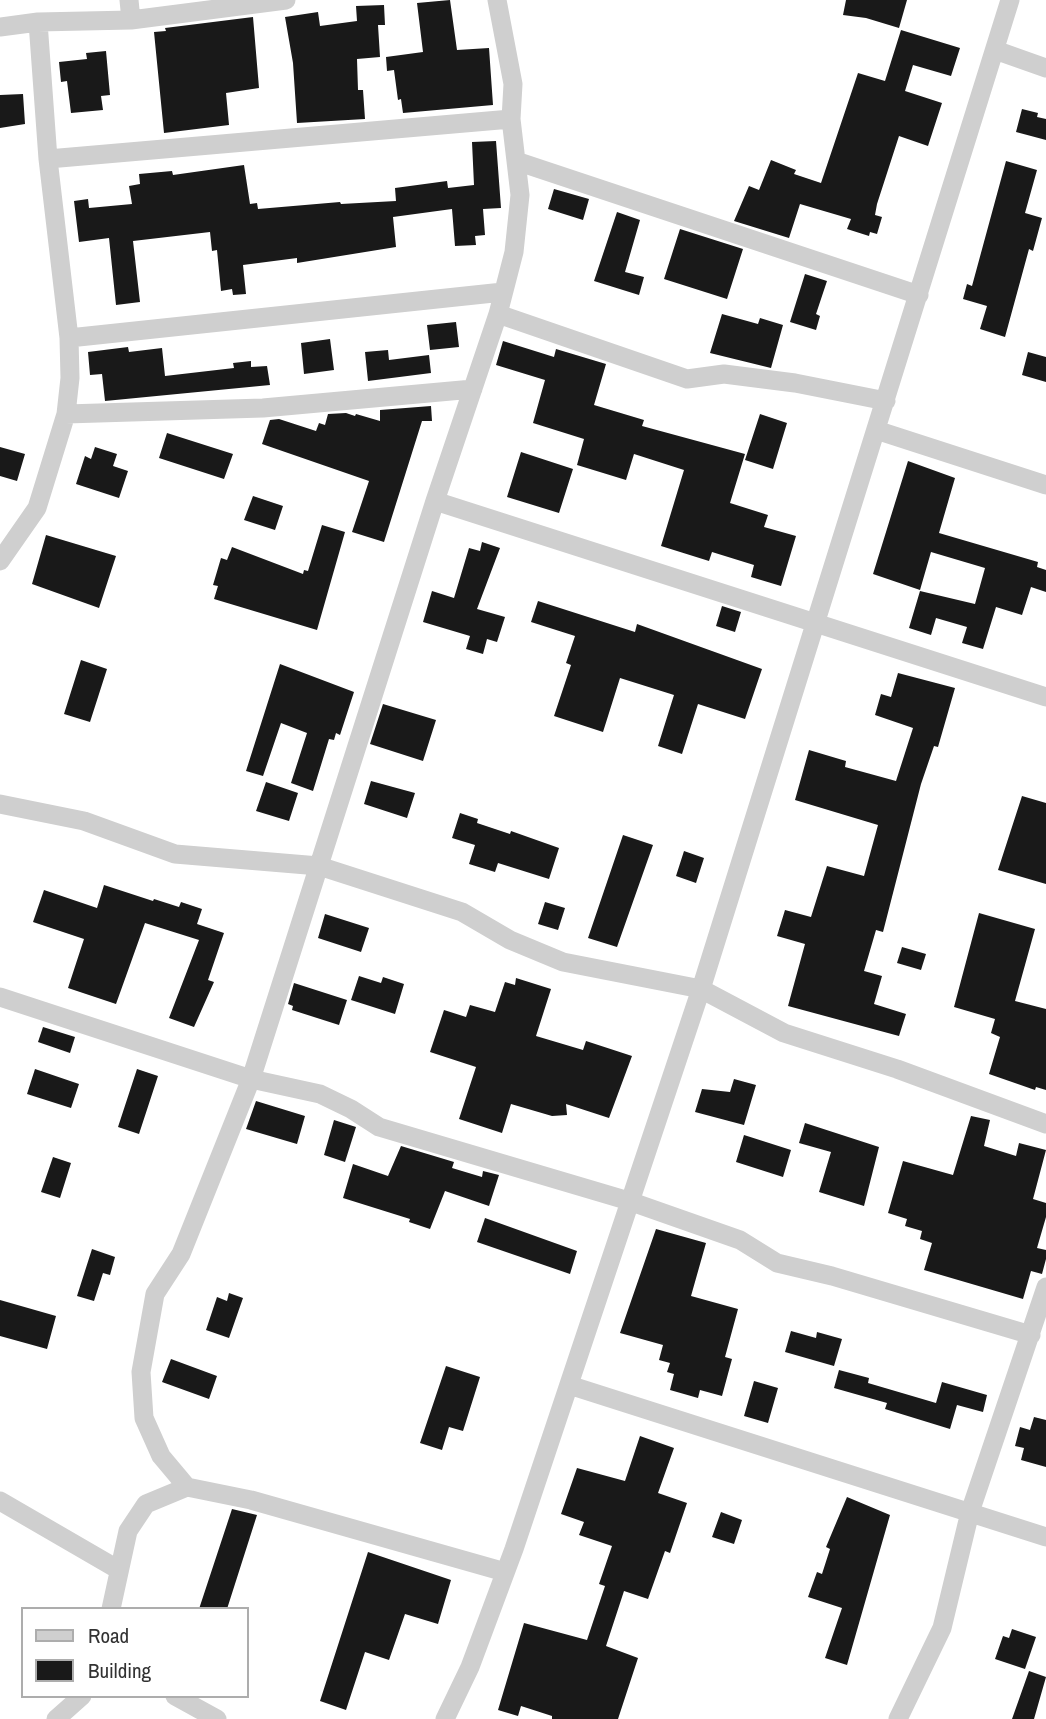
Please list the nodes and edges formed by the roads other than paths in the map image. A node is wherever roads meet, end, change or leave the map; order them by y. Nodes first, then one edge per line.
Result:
1 (286, 0) edge
2 (497, 0) edge
3 (1010, 0) edge
4 (130, 10) edge
5 (38, 22) junction
6 (0, 27) edge
7 (995, 50) junction
8 (1046, 68) edge
9 (512, 119) junction
10 (48, 159) junction
11 (516, 161) junction
12 (503, 292) junction
13 (919, 295) junction
14 (498, 314) junction
15 (69, 338) junction
16 (473, 389) junction
17 (886, 401) junction
18 (66, 414) junction
19 (876, 430) junction
20 (1046, 485) edge
21 (435, 501) junction
22 (0, 561) edge
23 (816, 625) junction
24 (1046, 697) edge
25 (0, 804) edge
26 (319, 866) junction
27 (701, 989) junction
28 (0, 997) edge
29 (251, 1079) junction
30 (1046, 1124) edge
31 (629, 1201) junction
32 (1046, 1287) edge
33 (1031, 1335) junction
34 (569, 1385) junction
35 (187, 1487) junction
36 (0, 1501) edge
37 (970, 1512) junction
38 (1046, 1537) edge
39 (119, 1570) junction
40 (505, 1572) junction
41 (111, 1607) edge
42 (80, 1698) edge
43 (179, 1698) edge
44 (56, 1719) edge
45 (217, 1719) edge
46 (445, 1719) edge
47 (898, 1719) edge

1 - 4 street
2 - 9 street
3 - 7 street
4 - 5 street
5 - 6 street
5 - 10 street
7 - 8 street
7 - 13 street
9 - 10 street
9 - 11 street
10 - 15 street
11 - 12 street
11 - 13 street
12 - 14 street
12 - 15 street
13 - 17 street
14 - 16 street
14 - 17 street
15 - 18 street
16 - 18 street
16 - 21 street
17 - 19 street
18 - 22 street
19 - 20 street
19 - 23 street
21 - 23 street
21 - 26 street
23 - 24 street
23 - 27 street
25 - 26 street
26 - 27 street
26 - 29 street
27 - 30 street
27 - 31 street
28 - 29 street
29 - 31 street
29 - 35 street
31 - 33 street
31 - 34 street
32 - 33 street
33 - 37 street
34 - 37 street
34 - 40 street
35 - 39 street
35 - 40 street
36 - 39 street
37 - 38 street
37 - 47 street
39 - 41 street
40 - 46 street
42 - 44 street
43 - 45 street

